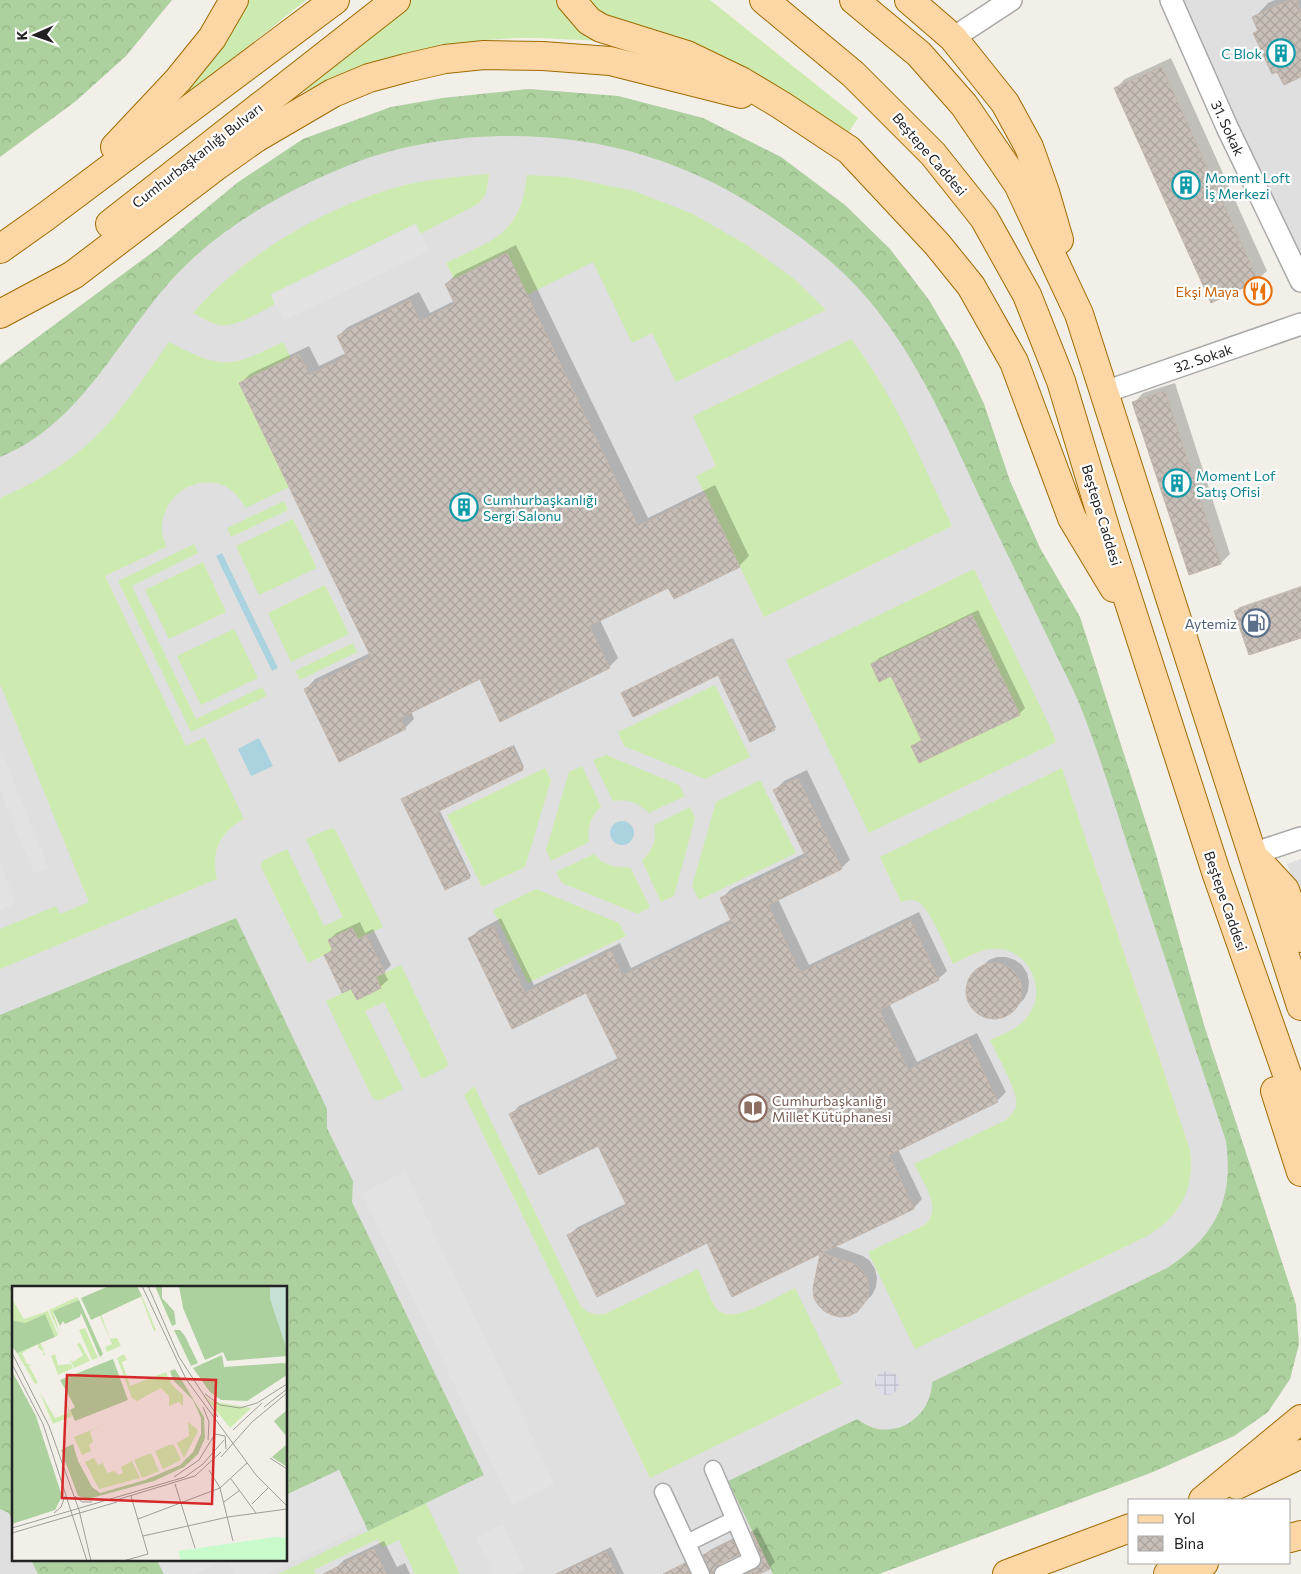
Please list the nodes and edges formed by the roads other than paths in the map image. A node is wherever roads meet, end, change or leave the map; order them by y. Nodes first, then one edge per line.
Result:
1 (234, 0) edge
2 (335, 0) edge
3 (396, 0) edge
4 (571, 0) edge
5 (764, 0) edge
6 (854, 0) edge
7 (909, 0) edge
8 (1011, 0) edge
9 (1171, 0) edge
10 (953, 38) junction
11 (781, 105) junction
12 (45, 217) junction
13 (0, 249) edge
14 (1301, 281) edge
15 (0, 313) edge
16 (1079, 314) junction
17 (1301, 324) edge
18 (1105, 392) junction
19 (1137, 627) junction
20 (1301, 838) edge
21 (1252, 854) junction
22 (1216, 872) junction
23 (1301, 938) edge
24 (1301, 1006) edge
25 (1301, 1114) edge
26 (1301, 1172) edge
27 (1301, 1419) edge
28 (1301, 1454) edge
29 (713, 1469) dead end
30 (663, 1492) dead end
31 (1203, 1499) edge
32 (1204, 1499) edge
33 (734, 1520) junction
34 (1128, 1529) edge
35 (688, 1543) junction
36 (1201, 1564) edge
37 (727, 1573) edge
38 (702, 1574) edge
39 (1007, 1574) edge
40 (1168, 1574) edge

1 - 12 main road
2 - 12 main road
3 - 15 main road, Cumhurbaşkanlığı Bulvarı
4 - 11 main road
5 - 19 main road, Beştepe Caddesi
6 - 16 main road
7 - 10 main road
8 - 10 street
9 - 14 street, 31. Sokak
10 - 16 main road
11 - 15 main road
11 - 19 main road
12 - 13 main road
16 - 18 main road
17 - 18 street, 32. Sokak
18 - 21 main road
19 - 22 main road, Beştepe Caddesi
20 - 21 street
21 - 23 main road
21 - 24 main road
22 - 25 main road, Beştepe Caddesi
22 - 26 main road
27 - 31 main road
28 - 32 main road
29 - 33 street
30 - 35 street
33 - 35 street
33 - 37 street
34 - 39 main road
35 - 38 street
36 - 40 main road

